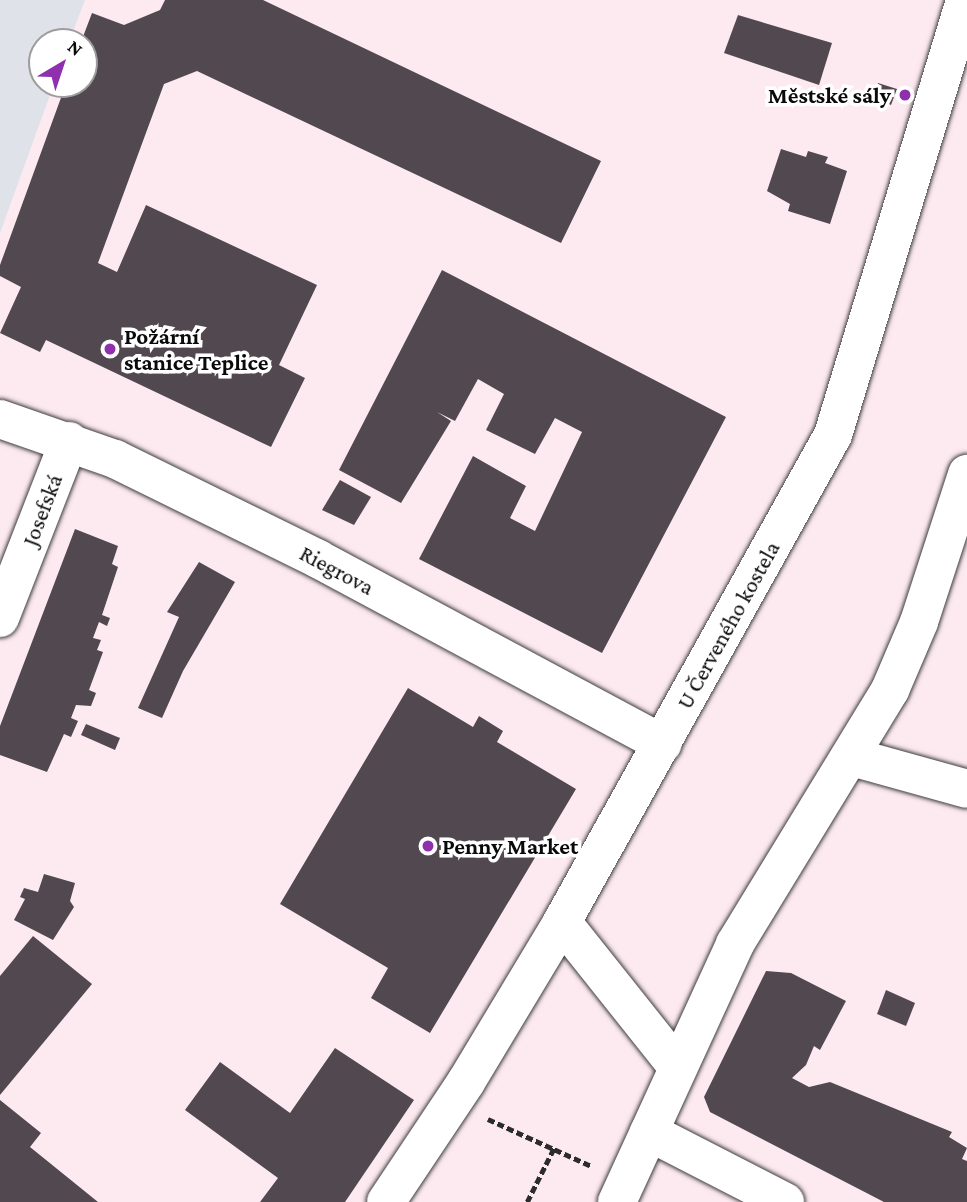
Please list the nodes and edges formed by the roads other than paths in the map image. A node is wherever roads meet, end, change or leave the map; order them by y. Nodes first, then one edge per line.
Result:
1 (965, 0) edge
2 (0, 419) edge
3 (69, 441) junction
4 (967, 474) edge
5 (0, 618) edge
6 (663, 744) junction
7 (852, 757) junction
8 (967, 789) edge
9 (562, 922) junction
10 (678, 1068) junction
11 (649, 1132) junction
12 (621, 1193) edge
13 (386, 1202) edge
14 (785, 1202) edge

1 - 6 street, U Červeného kostela
2 - 3 street, Riegrova
3 - 5 street, Josefská
3 - 6 street, Riegrova
4 - 7 street
6 - 9 street, U Červeného kostela
7 - 8 street
7 - 10 street
9 - 10 street
9 - 13 street, U Červeného kostela
10 - 11 street
11 - 12 street
11 - 14 street

